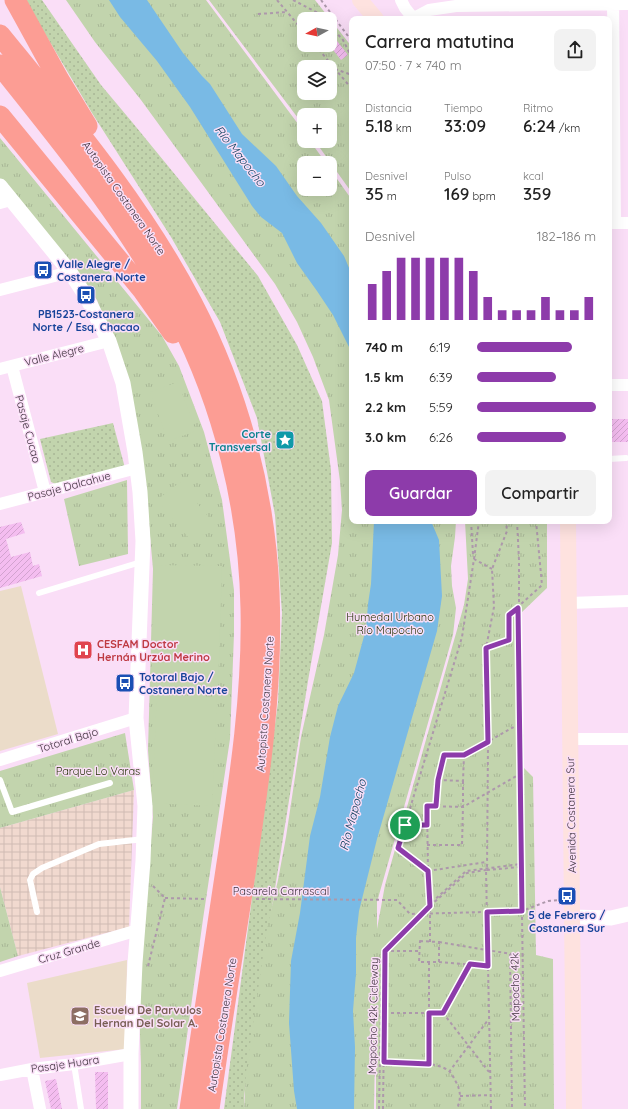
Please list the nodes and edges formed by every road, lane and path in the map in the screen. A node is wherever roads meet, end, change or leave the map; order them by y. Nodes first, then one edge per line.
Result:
1 (15, 0) edge
2 (277, 0) edge
3 (293, 0) edge
4 (321, 0) edge
5 (360, 0) edge
6 (401, 0) edge
7 (613, 2) edge
8 (628, 4) edge
9 (287, 12) junction
10 (316, 12) edge
11 (258, 14) dead end
12 (373, 16) edge
13 (411, 16) edge
14 (417, 16) edge
15 (297, 24) edge
16 (337, 34) edge
17 (0, 35) edge
18 (348, 36) dead end
19 (320, 52) edge
20 (349, 52) edge
21 (327, 60) edge
22 (0, 65) edge
23 (337, 69) edge
24 (337, 72) edge
25 (349, 74) edge
26 (349, 86) edge
27 (0, 116) edge
28 (0, 186) edge
29 (122, 191) junction
30 (6, 202) edge
31 (612, 223) edge
32 (628, 223) edge
33 (70, 272) junction
34 (0, 290) edge
35 (109, 341) junction
36 (6, 367) edge
37 (612, 385) edge
38 (628, 385) edge
39 (214, 404) junction
40 (626, 458) dead end
41 (612, 459) edge
42 (137, 468) junction
43 (45, 492) junction
44 (0, 504) edge
45 (471, 524) edge
46 (479, 524) edge
47 (506, 524) edge
48 (517, 524) edge
49 (536, 524) edge
50 (568, 524) edge
51 (474, 559) junction
52 (143, 561) junction
53 (492, 569) junction
54 (39, 593) dead end
55 (628, 601) edge
56 (569, 603) junction
57 (518, 608) junction
58 (486, 648) junction
59 (136, 718) junction
60 (519, 724) junction
61 (571, 739) junction
62 (628, 739) edge
63 (488, 742) junction
64 (464, 755) junction
65 (0, 760) edge
66 (520, 774) junction
67 (0, 780) edge
68 (438, 780) junction
69 (463, 780) junction
70 (110, 784) dead end
71 (487, 793) junction
72 (436, 806) junction
73 (463, 807) junction
74 (405, 825) junction
75 (427, 825) junction
76 (144, 839) junction
77 (427, 844) junction
78 (486, 862) junction
79 (521, 866) junction
80 (486, 869) junction
81 (428, 871) junction
82 (152, 885) dead end
83 (213, 899) dead end
84 (253, 899) dead end
85 (572, 899) junction
86 (430, 905) junction
87 (522, 911) junction
88 (37, 912) dead end
89 (487, 912) junction
90 (419, 914) junction
91 (422, 914) junction
92 (430, 914) junction
93 (628, 914) edge
94 (572, 917) junction
95 (138, 930) junction
96 (430, 942) junction
97 (440, 942) junction
98 (488, 950) junction
99 (385, 951) junction
100 (420, 951) junction
101 (510, 954) junction
102 (523, 956) junction
103 (429, 962) junction
104 (439, 962) junction
105 (470, 964) junction
106 (488, 966) junction
107 (0, 971) edge
108 (384, 1013) junction
109 (429, 1013) junction
110 (443, 1013) junction
111 (489, 1020) junction
112 (469, 1046) junction
113 (131, 1054) junction
114 (384, 1062) junction
115 (74, 1064) junction
116 (429, 1064) junction
117 (32, 1069) junction
118 (450, 1072) junction
119 (490, 1073) junction
120 (0, 1075) edge
121 (491, 1095) junction
122 (460, 1096) junction
123 (40, 1109) edge
124 (81, 1109) edge
125 (131, 1109) edge
126 (190, 1109) edge
127 (209, 1109) edge
128 (379, 1109) edge
129 (383, 1109) edge
130 (457, 1109) edge
131 (491, 1109) edge
132 (512, 1109) edge
133 (525, 1109) edge
134 (574, 1109) edge

1 - 29 highway
2 - 9 path
3 - 10 path
4 - 18 path
5 - 12 main road
6 - 13 street
7 - 8 street
7 - 14 street
7 - 31 street
9 - 11 path
9 - 15 path
16 - 20 path
17 - 29 highway, Autopista Costanera Norte
19 - 21 path
22 - 39 highway, Autopista Costanera Norte
23 - 25 path
24 - 26 path
27 - 39 highway
28 - 30 street
29 - 127 highway, Autopista Costanera Norte
30 - 33 street
31 - 32 street
33 - 34 street
33 - 35 street
35 - 36 street, Valle Alegre
35 - 42 street
36 - 43 street, Pasaje Cucao
37 - 38 street
39 - 126 highway, Autopista Costanera Norte
40 - 41 lane
42 - 43 street, Pasaje Dalcahue
42 - 52 street
43 - 44 street, Pasaje Dalcahue
45 - 51 path
46 - 51 path
47 - 53 path
48 - 57 path, Mapocho 42k
49 - 57 path
50 - 56 main road, Avenida Costanera Sur
51 - 53 path
51 - 74 path
52 - 54 lane
52 - 59 street
53 - 58 path
55 - 56 street
56 - 61 main road, Avenida Costanera Sur
57 - 58 path
57 - 60 path, Mapocho 42k
58 - 63 path
59 - 65 street, Totoral Bajo
59 - 76 street
60 - 63 path
60 - 66 path, Mapocho 42k
61 - 62 street
61 - 85 main road, Avenida Costanera Sur
63 - 64 path
63 - 71 path
64 - 68 path
64 - 69 path
66 - 71 path
66 - 79 path, Mapocho 42k
67 - 70 lane
68 - 69 path
68 - 72 path
69 - 73 path
71 - 73 path
71 - 78 path
72 - 73 path
72 - 75 path
73 - 77 path
74 - 75 path
74 - 81 path
75 - 77 path
76 - 88 lane
76 - 95 street
77 - 81 path
78 - 80 path
78 - 81 path
79 - 80 path, Mapocho 42k Cicleway
79 - 87 path, Mapocho 42k
80 - 86 path, Mapocho 42k Cicleway
80 - 89 path
81 - 86 path
82 - 83 path
84 - 90 path, Pasarela Carrascal
85 - 87 path
85 - 94 main road, Avenida Costanera Sur
86 - 90 path, Mapocho 42k Cicleway
86 - 91 path
86 - 92 path
87 - 89 path
87 - 102 path, Mapocho 42k
89 - 92 path
89 - 98 path
90 - 91 path
90 - 128 path, Mapocho 42k Cicleway
91 - 92 path
91 - 99 path
92 - 96 path
93 - 94 street
94 - 134 main road, Avenida Costanera Sur
95 - 107 street, Cruz Grande
95 - 113 street
96 - 97 path
96 - 100 path
97 - 98 path
97 - 104 path
98 - 101 path
98 - 106 path
99 - 100 path
99 - 108 path
100 - 103 path
101 - 102 path
101 - 132 path
102 - 133 path, Mapocho 42k
103 - 104 path
103 - 109 path
104 - 105 path
105 - 106 path
105 - 110 path
106 - 111 path
108 - 109 path
108 - 114 path
109 - 110 path
109 - 116 path
110 - 112 path
111 - 112 path
111 - 119 path
112 - 118 path
112 - 119 path
113 - 115 street, Pasaje Huara
113 - 125 street
114 - 116 path
114 - 129 path
115 - 117 street, Pasaje Huara
115 - 124 lane
116 - 118 path
117 - 120 street, Pasaje Huara
117 - 123 street
118 - 122 path
119 - 121 path
121 - 122 path
121 - 131 path
122 - 130 path

